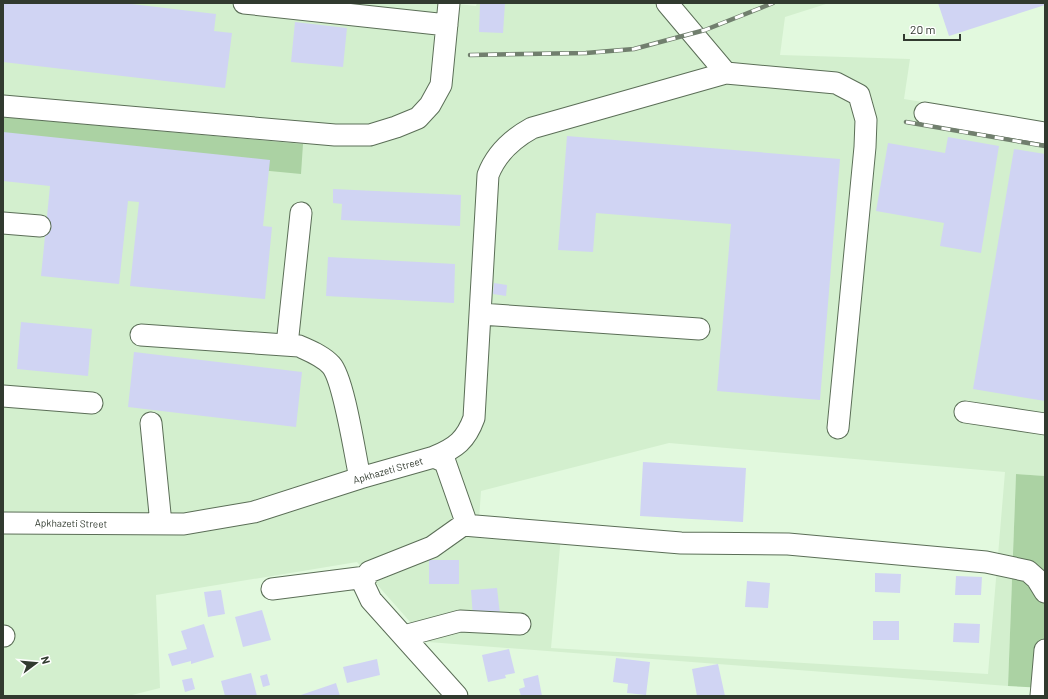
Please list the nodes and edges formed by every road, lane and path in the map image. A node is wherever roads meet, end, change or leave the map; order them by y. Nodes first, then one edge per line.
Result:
1 (244, 3) edge
2 (449, 3) edge
3 (667, 3) edge
4 (447, 25) junction
5 (726, 73) junction
6 (3, 106) edge
7 (925, 113) dead end
8 (1045, 133) edge
9 (301, 213) dead end
10 (40, 226) dead end
11 (3, 227) edge
12 (480, 314) junction
13 (699, 329) dead end
14 (141, 335) dead end
15 (287, 345) junction
16 (3, 396) edge
17 (92, 403) dead end
18 (965, 412) dead end
19 (151, 423) dead end
20 (1045, 424) edge
21 (838, 428) dead end
22 (434, 457) junction
23 (360, 478) junction
24 (3, 522) edge
25 (161, 524) junction
26 (463, 525) junction
27 (366, 577) junction
28 (272, 589) dead end
29 (1045, 592) edge
30 (520, 624) dead end
31 (404, 636) junction
32 (1045, 650) edge
33 (457, 696) edge
34 (1041, 696) edge

1 - 4 street
2 - 4 street
3 - 5 street
4 - 6 street
5 - 12 street
5 - 21 street
7 - 8 street
9 - 15 street
10 - 11 street
12 - 13 street
12 - 22 street
14 - 15 street
15 - 23 street
16 - 17 street
18 - 20 street
19 - 25 street
22 - 23 street, Apkhazeti Street
22 - 26 street, Apkhazeti Street
23 - 25 street, Apkhazeti Street
24 - 25 street, Apkhazeti Street
26 - 27 street
26 - 29 street
27 - 28 street
27 - 31 street
30 - 31 street
31 - 33 street
32 - 34 street

